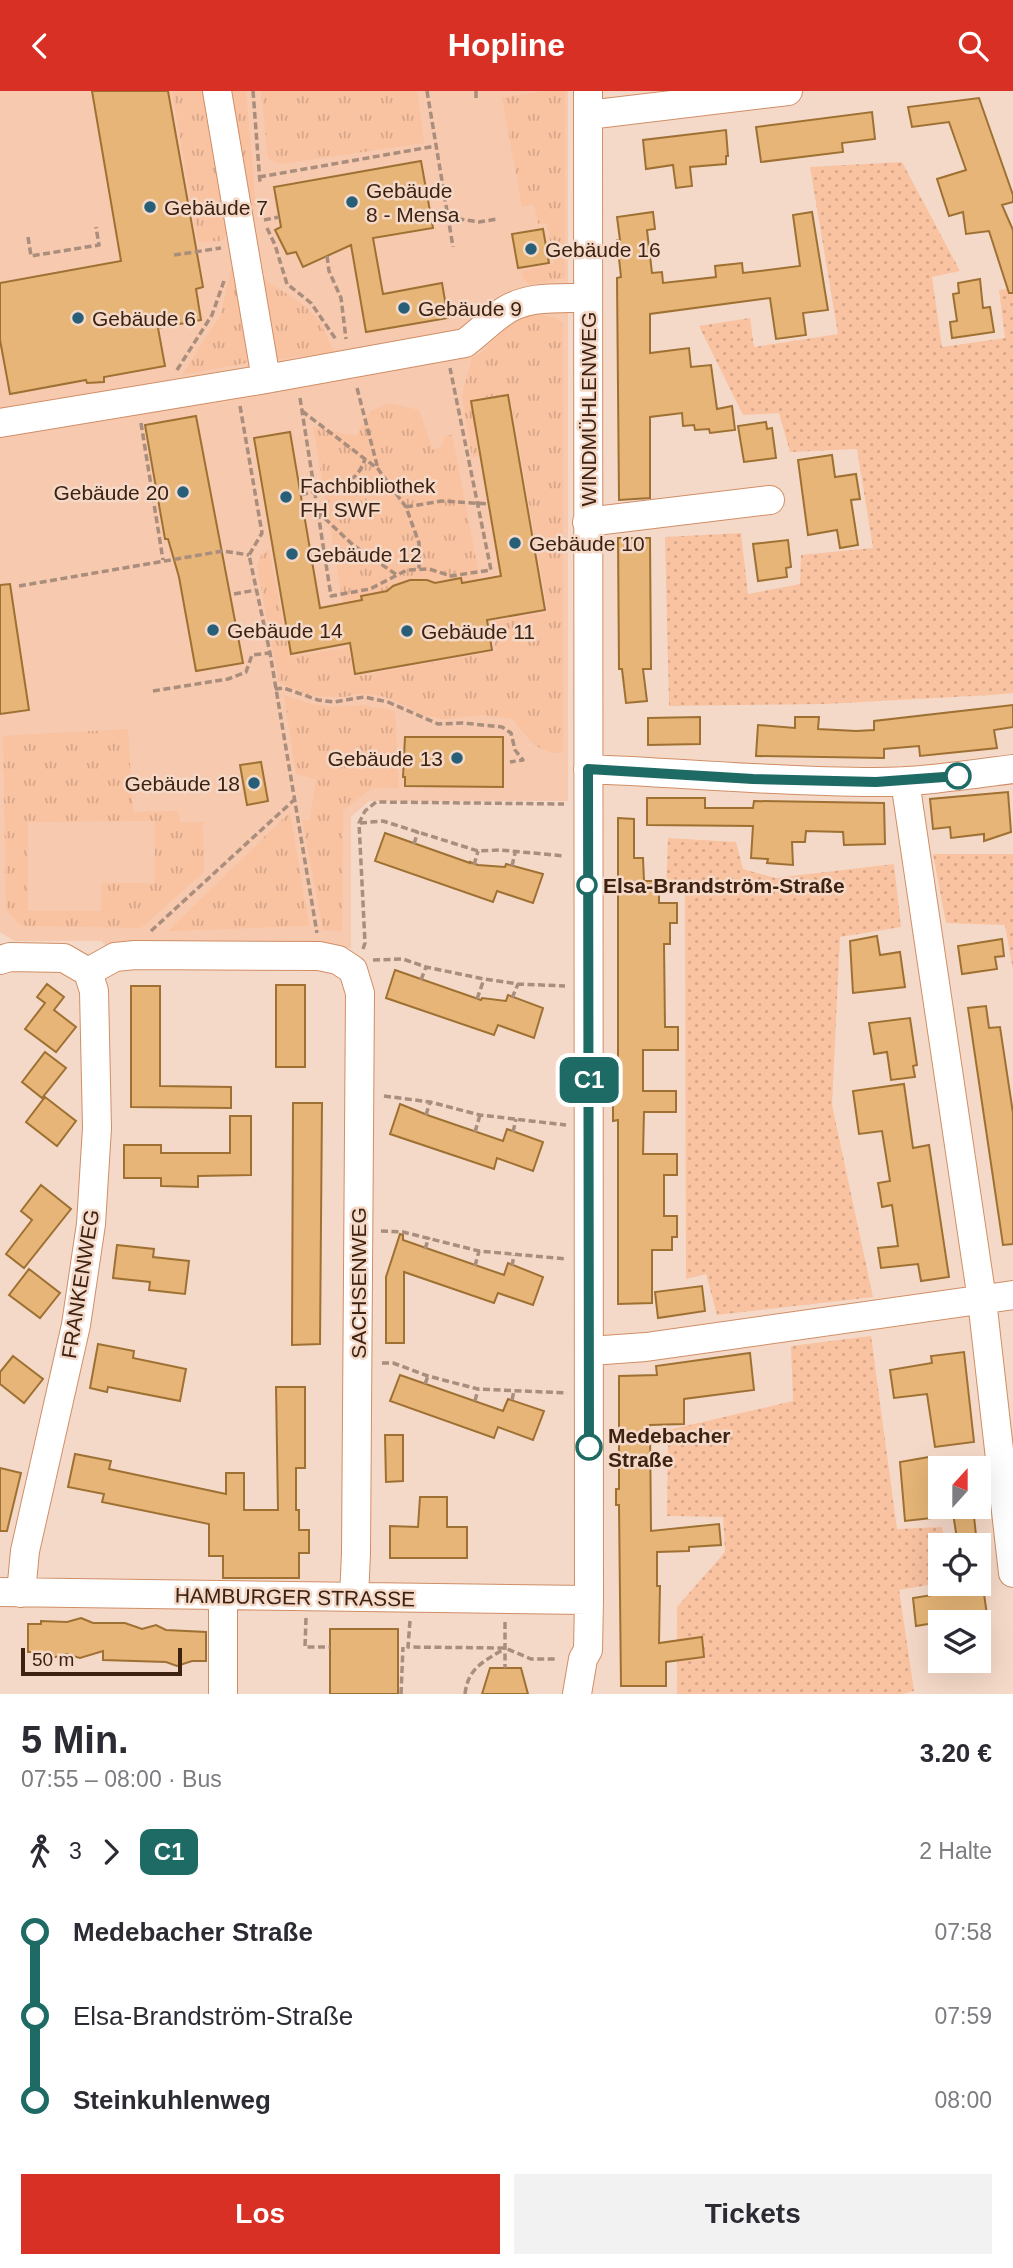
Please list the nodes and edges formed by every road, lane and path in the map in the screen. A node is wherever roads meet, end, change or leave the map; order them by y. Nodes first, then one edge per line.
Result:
1 (217, 91) edge
2 (253, 91) edge
3 (427, 91) edge
4 (476, 91) edge
5 (788, 91) edge
6 (476, 101) dead end
7 (588, 103) edge
8 (436, 146) junction
9 (259, 177) junction
10 (260, 188) dead end
11 (262, 209) dead end
12 (279, 217) dead end
13 (447, 217) junction
14 (497, 219) dead end
15 (262, 220) junction
16 (96, 227) dead end
17 (28, 237) dead end
18 (226, 247) dead end
19 (453, 247) dead end
20 (174, 255) dead end
21 (327, 256) dead end
22 (224, 281) dead end
23 (588, 299) junction
24 (349, 358) junction
25 (448, 360) dead end
26 (266, 379) junction
27 (236, 384) junction
28 (149, 398) junction
29 (300, 398) dead end
30 (302, 411) junction
31 (0, 423) edge
32 (365, 459) junction
33 (378, 469) junction
34 (314, 491) junction
35 (301, 495) dead end
36 (770, 500) dead end
37 (478, 503) junction
38 (489, 504) dead end
39 (406, 506) junction
40 (317, 511) junction
41 (587, 522) junction
42 (249, 555) junction
43 (163, 561) junction
44 (419, 570) junction
45 (397, 575) junction
46 (19, 586) dead end
47 (256, 590) junction
48 (234, 594) dead end
49 (270, 653) junction
50 (275, 689) junction
51 (153, 691) dead end
52 (510, 762) dead end
53 (588, 769) junction
54 (1013, 769) edge
55 (905, 781) junction
56 (294, 800) junction
57 (587, 804) junction
58 (359, 823) junction
59 (418, 831) junction
60 (414, 844) dead end
61 (478, 851) junction
62 (515, 853) junction
63 (588, 858) junction
64 (474, 865) dead end
65 (512, 866) dead end
66 (135, 955) junction
67 (319, 956) junction
68 (0, 960) edge
69 (426, 967) junction
70 (353, 970) junction
71 (88, 972) junction
72 (484, 979) junction
73 (421, 980) dead end
74 (518, 984) junction
75 (588, 987) junction
76 (512, 998) dead end
77 (477, 999) dead end
78 (359, 1095) junction
79 (430, 1102) junction
80 (426, 1115) dead end
81 (480, 1115) junction
82 (516, 1119) junction
83 (589, 1129) junction
84 (475, 1132) dead end
85 (513, 1132) dead end
86 (358, 1230) junction
87 (429, 1237) junction
88 (425, 1249) dead end
89 (479, 1251) junction
90 (514, 1255) junction
91 (590, 1260) junction
92 (475, 1266) dead end
93 (512, 1266) dead end
94 (1013, 1295) edge
95 (982, 1300) junction
96 (590, 1351) junction
97 (357, 1361) junction
98 (428, 1376) junction
99 (425, 1384) dead end
100 (478, 1389) junction
101 (514, 1391) junction
102 (590, 1394) junction
103 (475, 1401) dead end
104 (512, 1401) dead end
105 (1013, 1573) edge
106 (10, 1593) edge
107 (223, 1596) junction
108 (307, 1597) junction
109 (354, 1597) junction
110 (589, 1600) junction
111 (410, 1621) dead end
112 (505, 1629) dead end
113 (330, 1647) dead end
114 (403, 1647) junction
115 (505, 1648) junction
116 (583, 1659) junction
117 (505, 1668) dead end
118 (223, 1694) edge
119 (401, 1694) edge
120 (466, 1694) edge
121 (577, 1694) edge

1 - 26 street
2 - 9 path
3 - 8 path
4 - 6 path
5 - 7 street
7 - 23 street, WINDMÜHLENWEG
8 - 9 path
8 - 13 path
9 - 10 path
11 - 15 path
12 - 15 path
13 - 14 path
13 - 19 path
15 - 24 path
16 - 17 path
18 - 20 path
21 - 24 path
22 - 28 path
23 - 24 street, WINDMÜHLENWEG
23 - 41 street, WINDMÜHLENWEG
24 - 26 street, WINDMÜHLENWEG
24 - 33 path
25 - 37 path
26 - 27 street, WINDMÜHLENWEG
27 - 28 street, WINDMÜHLENWEG
27 - 42 path
28 - 31 street, WINDMÜHLENWEG
28 - 43 path
29 - 30 path
30 - 32 path
30 - 34 path
32 - 33 path
32 - 34 path
33 - 39 path
34 - 35 path
34 - 40 path
36 - 41 street
37 - 38 path
37 - 39 path
37 - 44 path
39 - 44 path
40 - 45 path
40 - 45 path
41 - 53 street, WINDMÜHLENWEG
42 - 43 path
42 - 47 path
43 - 46 path
44 - 45 path
47 - 48 path
47 - 49 path
49 - 50 path
49 - 51 path
50 - 52 path
50 - 56 path
53 - 55 street
53 - 57 street, WINDMÜHLENWEG
54 - 55 street
55 - 95 street
56 - 66 path
56 - 67 path
57 - 58 path
57 - 63 street, WINDMÜHLENWEG
58 - 59 path
58 - 70 path
59 - 60 path
59 - 61 path
61 - 62 path
61 - 64 path
62 - 63 path
62 - 65 path
63 - 75 street, WINDMÜHLENWEG
66 - 67 street
66 - 71 street
67 - 70 street
68 - 71 street
69 - 70 path
69 - 72 path
69 - 73 path
70 - 78 street, SACHSENWEG
71 - 106 street, FRANKENWEG
72 - 74 path
72 - 77 path
74 - 75 path
74 - 76 path
75 - 83 street, WINDMÜHLENWEG
78 - 79 path
78 - 86 street, SACHSENWEG
79 - 80 path
79 - 81 path
81 - 82 path
81 - 84 path
82 - 83 path
82 - 85 path
83 - 91 street, WINDMÜHLENWEG
86 - 87 path
86 - 97 street, SACHSENWEG
87 - 88 path
87 - 89 path
89 - 90 path
89 - 92 path
90 - 91 path
90 - 93 path
91 - 96 street, WINDMÜHLENWEG
94 - 95 street
95 - 96 street
95 - 105 street
96 - 102 street, WINDMÜHLENWEG
97 - 98 path
97 - 109 street, SACHSENWEG
98 - 99 path
98 - 100 path
100 - 101 path
100 - 103 path
101 - 102 path
101 - 104 path
102 - 110 street, WINDMÜHLENWEG
106 - 107 street, HAMBURGER STRASSE
107 - 108 street, HAMBURGER STRASSE
107 - 118 street
108 - 109 street, HAMBURGER STRASSE
108 - 113 path
109 - 110 street, HAMBURGER STRASSE
110 - 116 street, WINDMÜHLENWEG
111 - 114 path
112 - 115 path
114 - 115 path
114 - 119 path
115 - 116 path
115 - 117 path
115 - 120 path
116 - 121 street, WINDMÜHLENWEG

